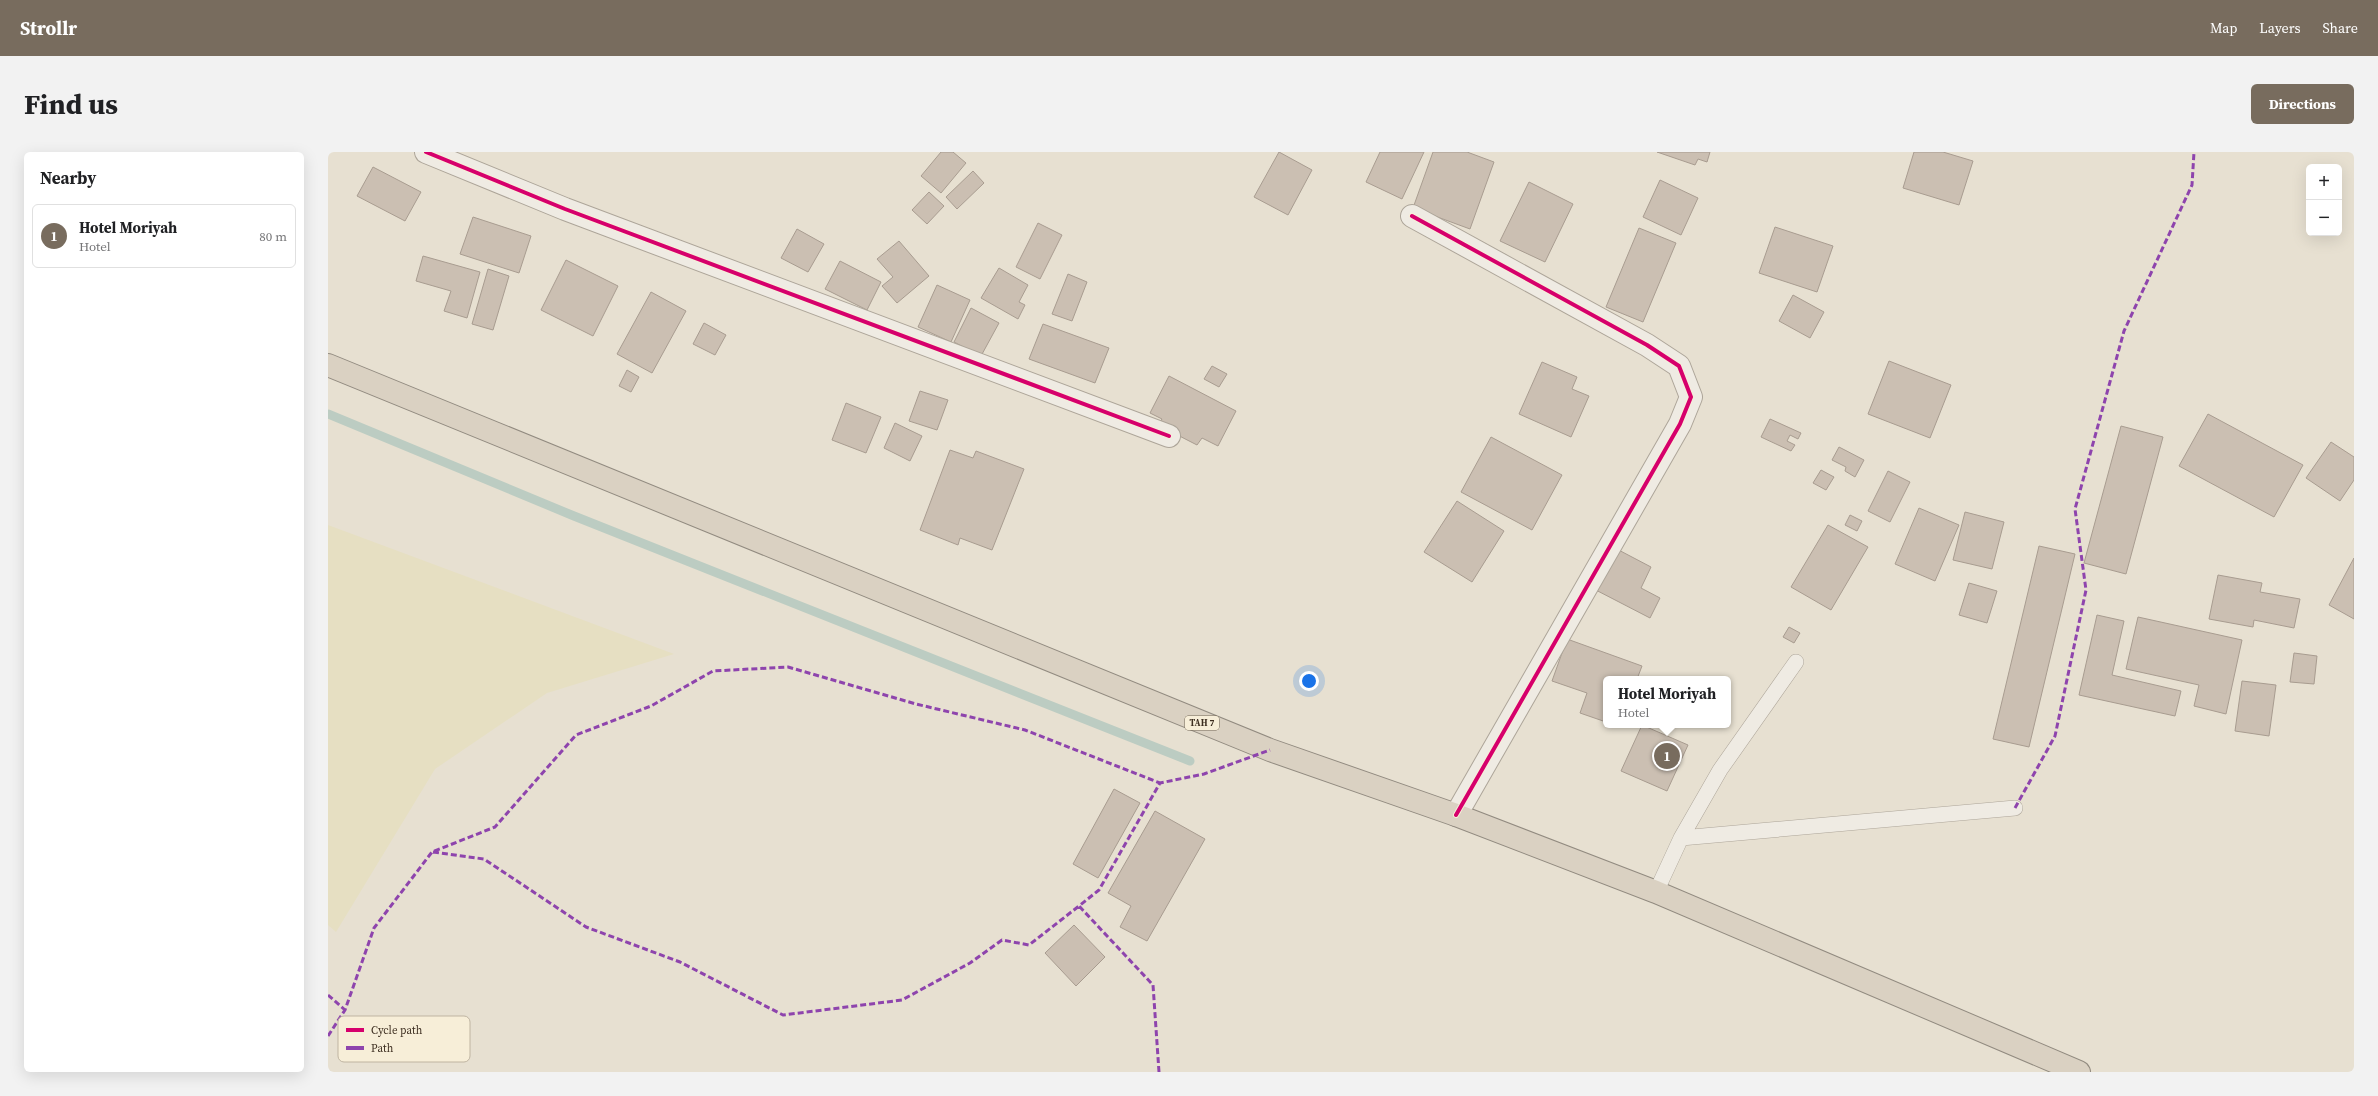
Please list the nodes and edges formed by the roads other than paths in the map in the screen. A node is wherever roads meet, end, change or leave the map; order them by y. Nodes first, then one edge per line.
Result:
1 (426, 152) edge
2 (1412, 216) dead end
3 (328, 365) edge
4 (1170, 436) dead end
5 (1796, 662) dead end
6 (2015, 808) dead end
7 (1456, 815) junction
8 (1681, 838) junction
9 (1656, 892) junction
10 (2079, 1072) edge

1 - 4 street
2 - 7 street
3 - 7 highway, TAH 7
5 - 8 lane
6 - 8 lane
7 - 9 highway, TAH 7
8 - 9 lane
9 - 10 highway, TAH 7

